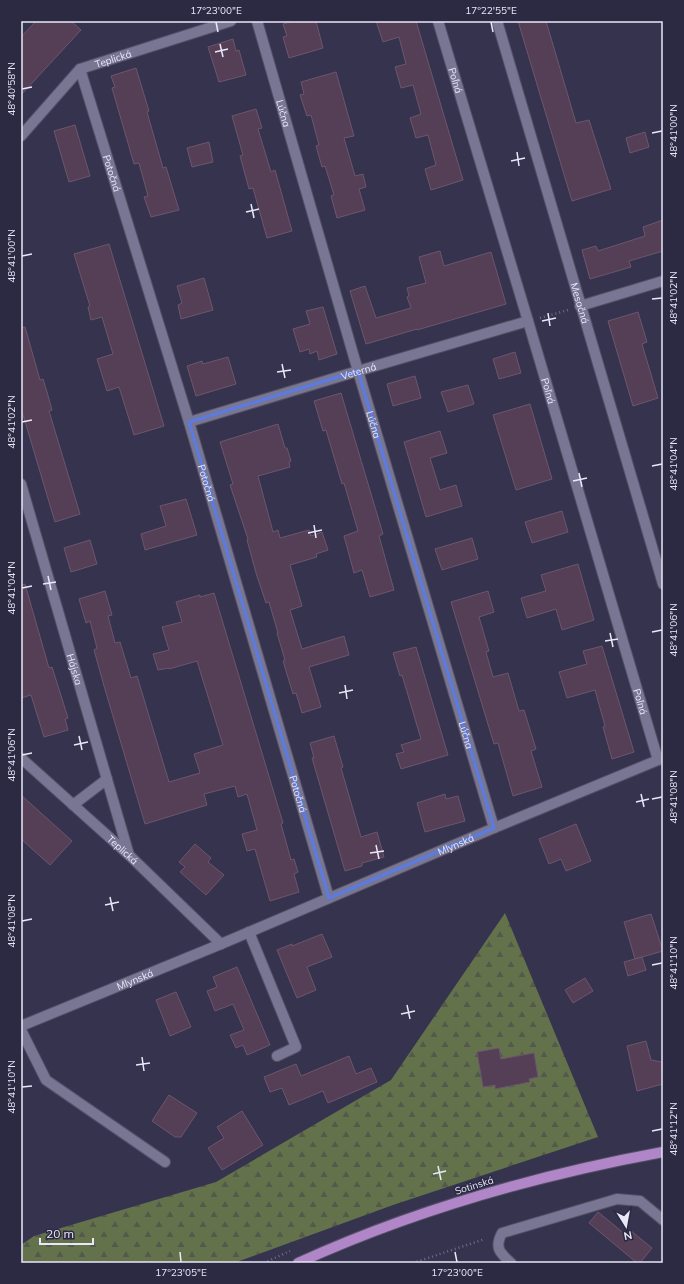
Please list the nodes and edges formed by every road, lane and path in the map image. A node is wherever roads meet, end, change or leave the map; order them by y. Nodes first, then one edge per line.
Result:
1 (231, 21) edge
2 (257, 21) edge
3 (438, 21) edge
4 (497, 21) edge
5 (80, 69) junction
6 (21, 136) edge
7 (663, 281) edge
8 (580, 306) junction
9 (528, 321) junction
10 (358, 371) junction
11 (189, 422) junction
12 (21, 484) edge
13 (663, 584) edge
14 (21, 758) edge
15 (661, 759) edge
16 (107, 779) junction
17 (73, 805) junction
18 (494, 828) junction
19 (129, 855) junction
20 (329, 898) junction
21 (249, 932) junction
22 (221, 944) junction
23 (21, 1026) edge
24 (21, 1030) edge
25 (277, 1056) dead end
26 (663, 1152) edge
27 (165, 1162) dead end
28 (663, 1220) edge
29 (502, 1233) junction
30 (298, 1263) edge
31 (413, 1263) edge
32 (511, 1263) edge

1 - 5 street, Teplická
2 - 10 street, Lúčna
3 - 9 street, Poľná
4 - 8 street, Mesačná
5 - 6 street
5 - 11 street, Potočná
7 - 8 street
8 - 9 path
8 - 13 street, Mesačná
9 - 10 street, Veterná
9 - 15 street, Poľná
10 - 11 street, Veterná
10 - 18 street, Lúčna
11 - 20 street, Potočná
12 - 16 street, Hájska
14 - 17 street, Teplická
15 - 18 street, Mlynská
16 - 17 street
16 - 19 street, Hájska
17 - 19 street, Teplická
18 - 20 street, Mlynská
19 - 22 street, Teplická
20 - 21 street, Mlynská
21 - 22 street, Mlynská
21 - 25 street
22 - 23 street, Mlynská
24 - 27 street
26 - 30 main road, Sotinská
28 - 29 street
29 - 31 path
29 - 32 street

